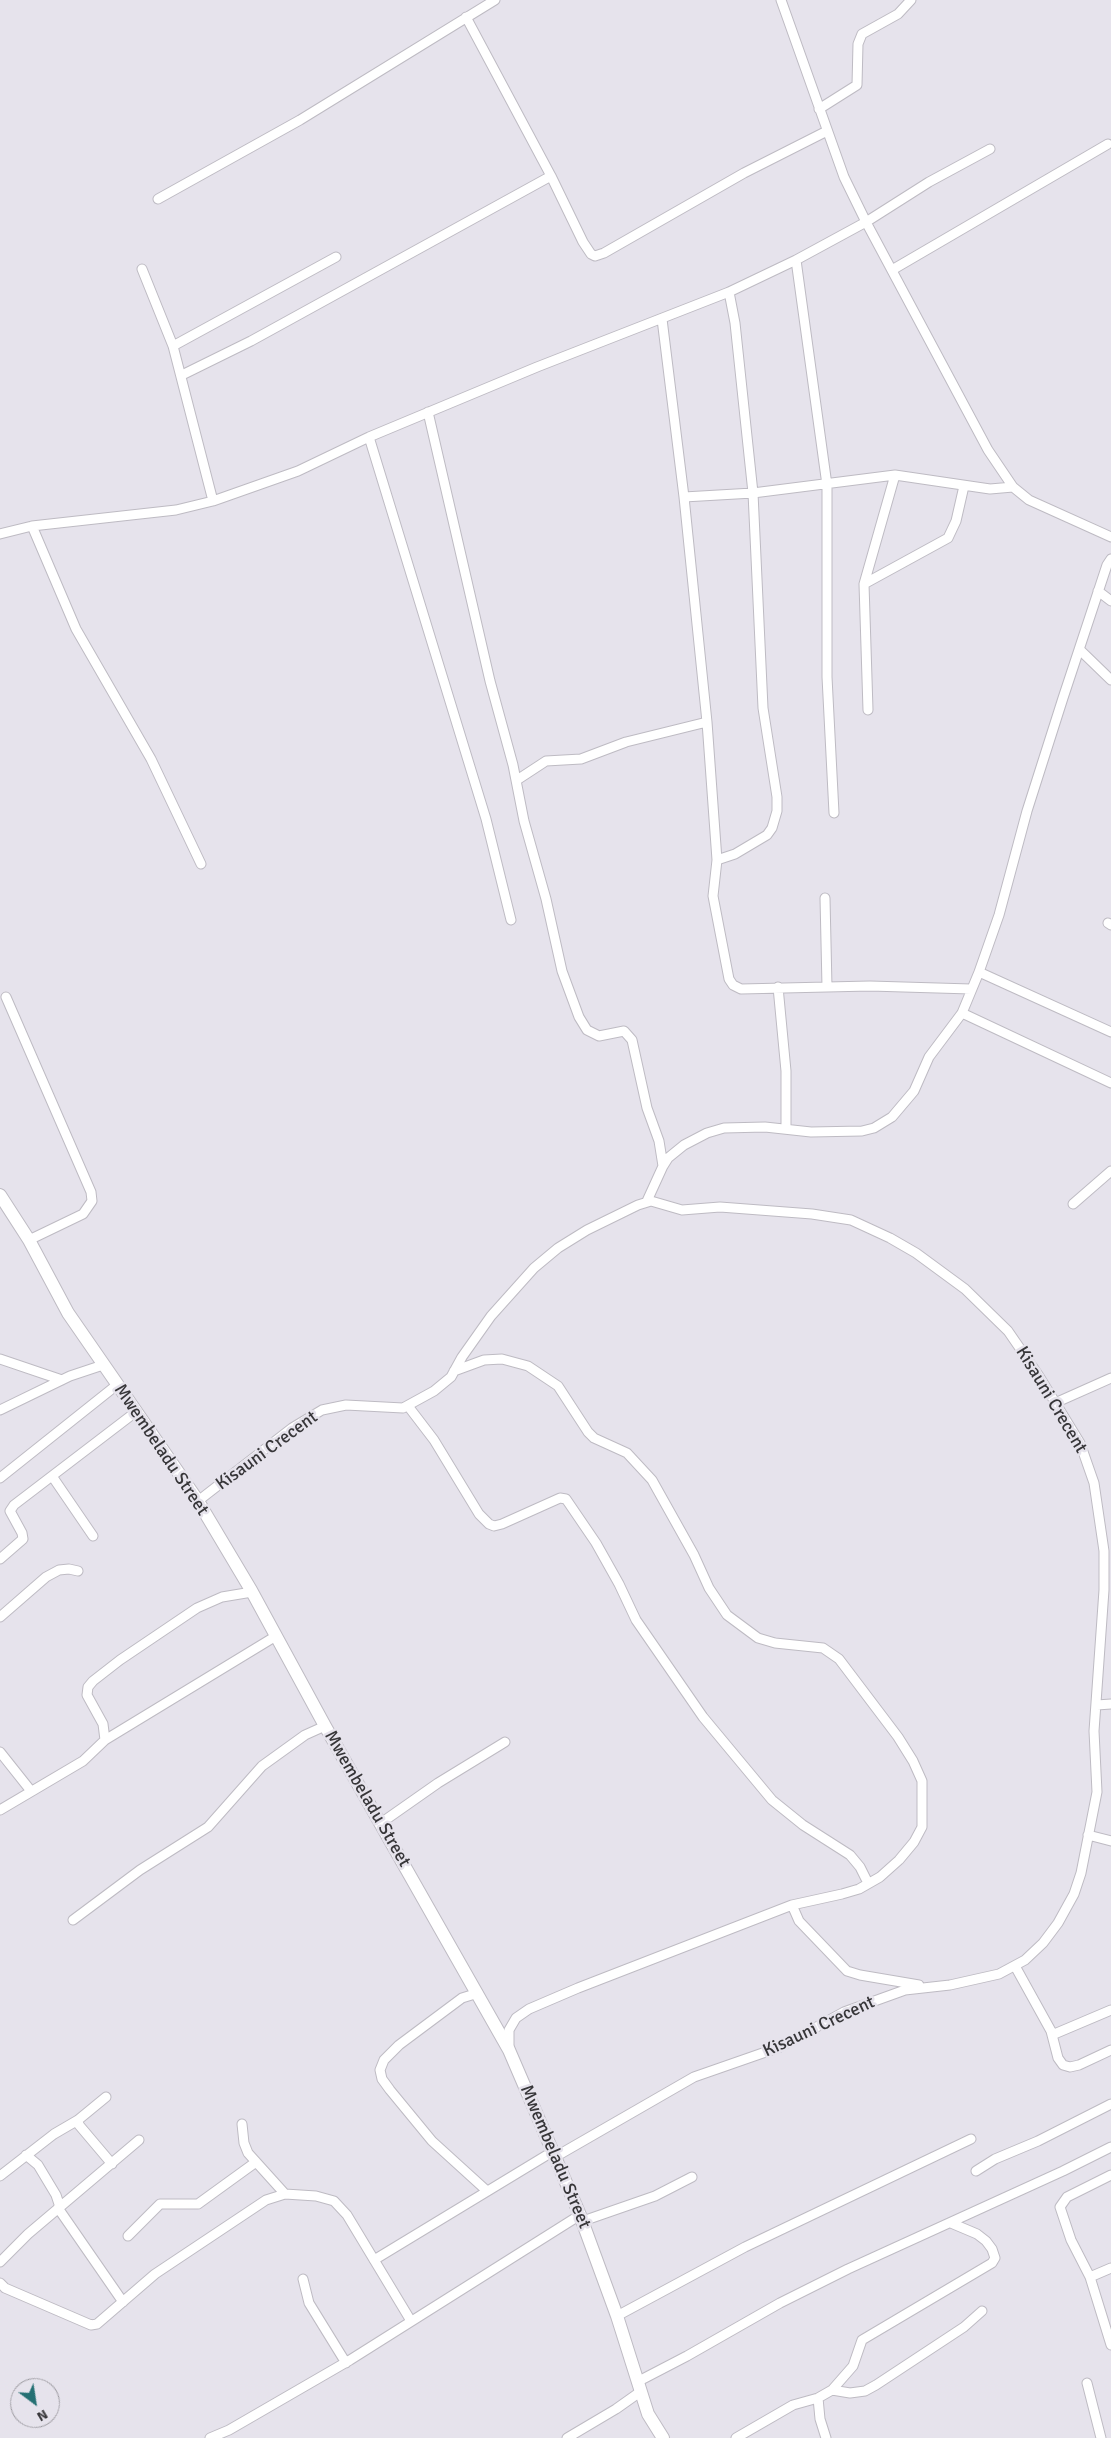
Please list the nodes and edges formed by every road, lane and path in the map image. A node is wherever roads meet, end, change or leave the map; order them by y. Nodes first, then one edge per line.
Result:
1 (495, 0) edge
2 (781, 0) edge
3 (911, 0) edge
4 (466, 18) junction
5 (819, 108) junction
6 (827, 131) junction
7 (1108, 144) dead end
8 (990, 149) dead end
9 (551, 176) junction
10 (158, 199) dead end
11 (866, 222) junction
12 (336, 257) dead end
13 (796, 260) junction
14 (142, 269) dead end
15 (892, 270) junction
16 (729, 292) junction
17 (662, 319) junction
18 (173, 346) junction
19 (182, 375) junction
20 (428, 412) junction
21 (369, 437) junction
22 (895, 475) junction
23 (827, 485) junction
24 (964, 486) junction
25 (1013, 487) junction
26 (753, 493) junction
27 (684, 497) junction
28 (213, 501) junction
29 (32, 526) junction
30 (0, 534) edge
31 (1111, 538) edge
32 (1111, 558) edge
33 (864, 584) junction
34 (1098, 591) junction
35 (1111, 601) edge
36 (1080, 650) junction
37 (1111, 680) edge
38 (868, 710) dead end
39 (707, 722) junction
40 (517, 780) junction
41 (834, 813) dead end
42 (717, 860) junction
43 (202, 864) dead end
44 (825, 898) dead end
45 (511, 920) dead end
46 (979, 972) junction
47 (778, 987) junction
48 (826, 987) junction
49 (971, 989) junction
50 (6, 998) dead end
51 (962, 1013) junction
52 (1111, 1032) edge
53 (1111, 1083) edge
54 (786, 1128) junction
55 (663, 1166) junction
56 (1111, 1171) edge
57 (0, 1196) edge
58 (647, 1201) junction
59 (1072, 1204) dead end
60 (29, 1240) junction
61 (0, 1359) edge
62 (102, 1365) junction
63 (454, 1372) junction
64 (1111, 1378) edge
65 (62, 1380) junction
66 (118, 1384) junction
67 (1055, 1403) junction
68 (408, 1406) junction
69 (0, 1410) edge
70 (137, 1411) junction
71 (52, 1476) junction
72 (0, 1478) edge
73 (198, 1501) junction
74 (93, 1536) dead end
75 (0, 1559) edge
76 (78, 1571) dead end
77 (1107, 1590) edge
78 (252, 1592) junction
79 (0, 1617) edge
80 (276, 1636) junction
81 (1111, 1704) edge
82 (1097, 1705) junction
83 (325, 1726) junction
84 (105, 1740) junction
85 (505, 1742) dead end
86 (0, 1752) edge
87 (31, 1791) junction
88 (0, 1810) edge
89 (381, 1823) junction
90 (1088, 1835) junction
91 (1111, 1841) edge
92 (868, 1883) junction
93 (792, 1905) junction
94 (73, 1920) dead end
95 (1015, 1966) junction
96 (927, 1987) junction
97 (478, 1993) junction
98 (1111, 2010) edge
99 (1052, 2035) junction
100 (509, 2050) junction
101 (1111, 2050) edge
102 (106, 2097) dead end
103 (1111, 2104) edge
104 (78, 2120) junction
105 (242, 2124) dead end
106 (971, 2139) dead end
107 (140, 2140) dead end
108 (1111, 2147) edge
109 (553, 2154) junction
110 (26, 2155) junction
111 (256, 2162) junction
112 (112, 2164) junction
113 (976, 2171) dead end
114 (1111, 2175) edge
115 (0, 2176) edge
116 (692, 2177) dead end
117 (488, 2191) junction
118 (284, 2194) junction
119 (59, 2207) junction
120 (582, 2218) junction
121 (951, 2223) junction
122 (128, 2236) dead end
123 (374, 2260) junction
124 (0, 2262) edge
125 (1111, 2268) edge
126 (1090, 2278) junction
127 (303, 2279) dead end
128 (0, 2283) edge
129 (123, 2302) junction
130 (982, 2311) dead end
131 (617, 2316) junction
132 (411, 2321) junction
133 (1111, 2345) edge
134 (346, 2363) junction
135 (1087, 2383) dead end
136 (638, 2387) junction
137 (832, 2390) junction
138 (818, 2398) junction
139 (210, 2438) edge
140 (567, 2438) edge
141 (663, 2438) edge
142 (736, 2438) edge
143 (826, 2438) edge
144 (1101, 2438) edge

1 - 4 street
2 - 5 street
3 - 5 street
4 - 9 street
4 - 10 street
5 - 6 street
6 - 9 street
6 - 11 street
7 - 15 street
8 - 11 street
9 - 19 street
11 - 13 street
11 - 15 street
12 - 18 street
13 - 16 street
13 - 23 street
14 - 18 street
15 - 25 street
16 - 17 street
16 - 26 street
17 - 20 street
17 - 27 street
18 - 19 street
19 - 28 street
20 - 21 street
20 - 40 street
21 - 28 street
21 - 45 street
22 - 23 street
22 - 24 street
22 - 33 street
23 - 26 street
23 - 41 street
24 - 25 street
24 - 33 street
25 - 31 street
26 - 27 street
26 - 42 street
27 - 39 street
28 - 29 street
29 - 30 street
29 - 43 street
32 - 34 street
33 - 38 street
34 - 35 street
34 - 36 street
36 - 37 street
36 - 46 street
39 - 40 street
39 - 42 street
40 - 55 street
42 - 47 street
44 - 48 street
46 - 49 street
46 - 52 street
47 - 48 street
47 - 54 street
48 - 49 street
49 - 51 street
50 - 60 street
51 - 53 street
51 - 54 street
54 - 55 street
55 - 58 street
56 - 59 street
57 - 60 street, Mwembeladu Street
58 - 63 street, Kisauni Crecent
58 - 67 street, Kisauni Crecent
60 - 62 street, Mwembeladu Street
61 - 65 street
62 - 65 street
62 - 66 street, Mwembeladu Street
63 - 68 street, Kisauni Crecent
63 - 92 street
64 - 67 street
65 - 69 street
66 - 70 street, Mwembeladu Street
66 - 72 street
67 - 77 street, Kisauni Crecent
68 - 73 street, Kisauni Crecent
68 - 92 street
70 - 71 street
70 - 73 street, Mwembeladu Street
71 - 74 street
71 - 75 street
73 - 78 street, Mwembeladu Street
76 - 79 street
77 - 82 street, Kisauni Crecent
78 - 80 street, Mwembeladu Street
78 - 84 street
80 - 83 street, Mwembeladu Street
80 - 84 street
81 - 82 street
82 - 90 street, Kisauni Crecent
83 - 89 street, Mwembeladu Street
83 - 94 street
84 - 87 street
85 - 89 street
86 - 87 street
87 - 88 street
89 - 97 street, Mwembeladu Street
90 - 91 street
90 - 95 street, Kisauni Crecent
92 - 93 street
93 - 96 street
93 - 100 street
95 - 96 street, Kisauni Crecent
95 - 99 street
96 - 109 street, Kisauni Crecent
97 - 100 street, Mwembeladu Street
97 - 117 street
98 - 99 street
99 - 101 street
100 - 109 street, Mwembeladu Street
102 - 104 street
103 - 113 street
104 - 110 street
104 - 112 street
105 - 111 street
106 - 131 street
107 - 112 street
108 - 121 street
109 - 117 street, Kisauni Crecent
109 - 120 street, Mwembeladu Street
110 - 115 street
110 - 119 street
111 - 118 street
111 - 122 street
112 - 119 street
114 - 126 street
116 - 120 street
117 - 123 street, Kisauni Crecent
118 - 123 street
118 - 129 street
119 - 124 street
119 - 129 street
120 - 131 street, Mwembeladu Street
120 - 132 street
121 - 136 street
121 - 137 street
123 - 132 street
125 - 126 street
126 - 133 street
127 - 134 street
128 - 129 street
130 - 137 street
131 - 136 street, Mwembeladu Street
132 - 134 street
134 - 139 street
135 - 144 street
136 - 140 street
136 - 141 street, Mwembeladu Street
137 - 138 street
138 - 142 street
138 - 143 street

